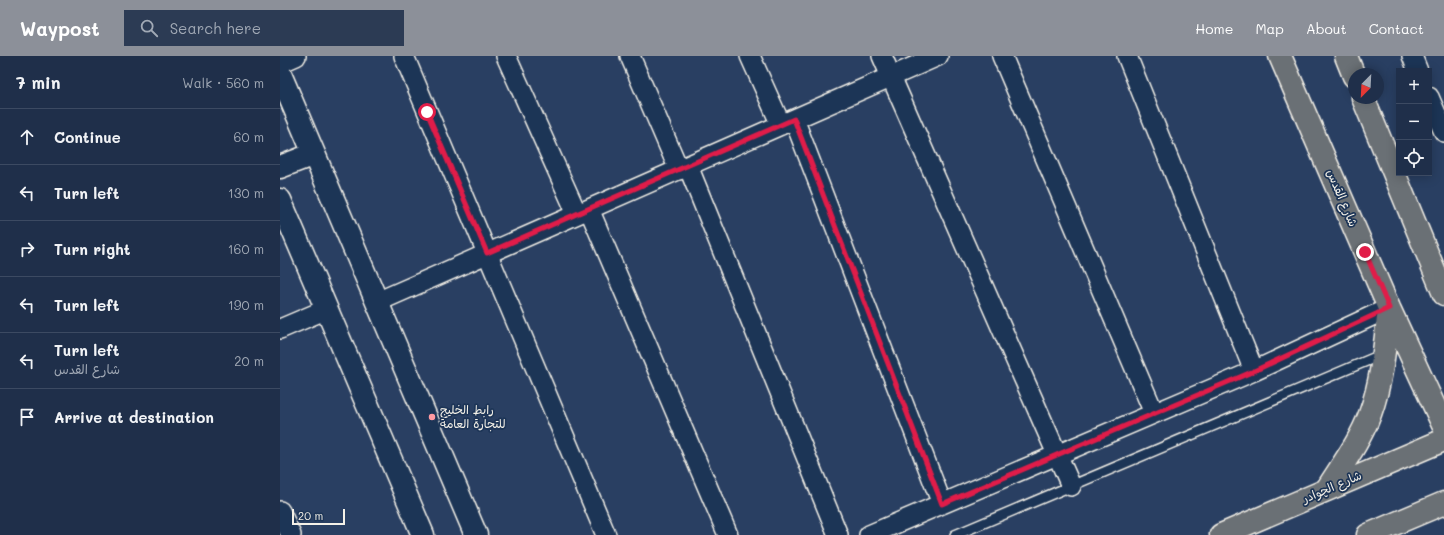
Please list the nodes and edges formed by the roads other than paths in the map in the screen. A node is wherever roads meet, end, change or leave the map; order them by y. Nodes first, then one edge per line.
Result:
1 (296, 56) edge
2 (404, 56) edge
3 (506, 56) edge
4 (630, 56) edge
5 (750, 56) edge
6 (882, 56) edge
7 (938, 56) edge
8 (1002, 56) edge
9 (1127, 56) edge
10 (1280, 56) edge
11 (1346, 56) edge
12 (1412, 56) edge
13 (280, 63) edge
14 (1351, 68) edge
15 (1417, 68) edge
16 (280, 74) edge
17 (891, 77) junction
18 (1365, 104) edge
19 (1432, 104) edge
20 (788, 122) junction
21 (1444, 132) edge
22 (314, 154) junction
23 (280, 167) edge
24 (683, 168) junction
25 (280, 200) edge
26 (583, 212) junction
27 (487, 253) junction
28 (1444, 294) edge
29 (377, 302) junction
30 (1389, 308) junction
31 (327, 309) junction
32 (280, 329) edge
33 (1385, 354) junction
34 (1254, 371) junction
35 (1154, 413) junction
36 (1444, 427) edge
37 (1444, 440) edge
38 (1057, 455) junction
39 (1071, 486) junction
40 (1327, 489) junction
41 (1444, 503) edge
42 (942, 504) junction
43 (280, 511) edge
44 (291, 535) edge
45 (423, 535) edge
46 (476, 535) edge
47 (606, 535) edge
48 (728, 535) edge
49 (838, 535) edge
50 (869, 535) edge
51 (955, 535) edge
52 (1221, 535) edge
53 (1368, 535) edge

1 - 13 street
2 - 27 street
3 - 26 street
4 - 24 street
5 - 20 street
6 - 17 street
7 - 17 street
8 - 35 street
9 - 34 street
10 - 30 main road, شارع القدس
11 - 14 main road
12 - 15 street
16 - 22 street
17 - 20 street
17 - 38 street
18 - 28 main road
19 - 21 street
20 - 24 street
20 - 42 street
22 - 23 street
22 - 29 street
24 - 26 street
24 - 49 street
25 - 31 street
26 - 27 street
26 - 48 street
27 - 29 street
27 - 47 street
29 - 46 street
30 - 33 main road
30 - 34 street
30 - 36 main road, شارع القدس
31 - 32 street
31 - 45 street
33 - 39 lane
33 - 40 main road
34 - 35 street
35 - 38 street
37 - 40 main road, شارع الچوادر
38 - 39 street
38 - 42 street
39 - 51 lane
40 - 52 main road, شارع الچوادر
41 - 53 main road
42 - 50 street
43 - 44 street

